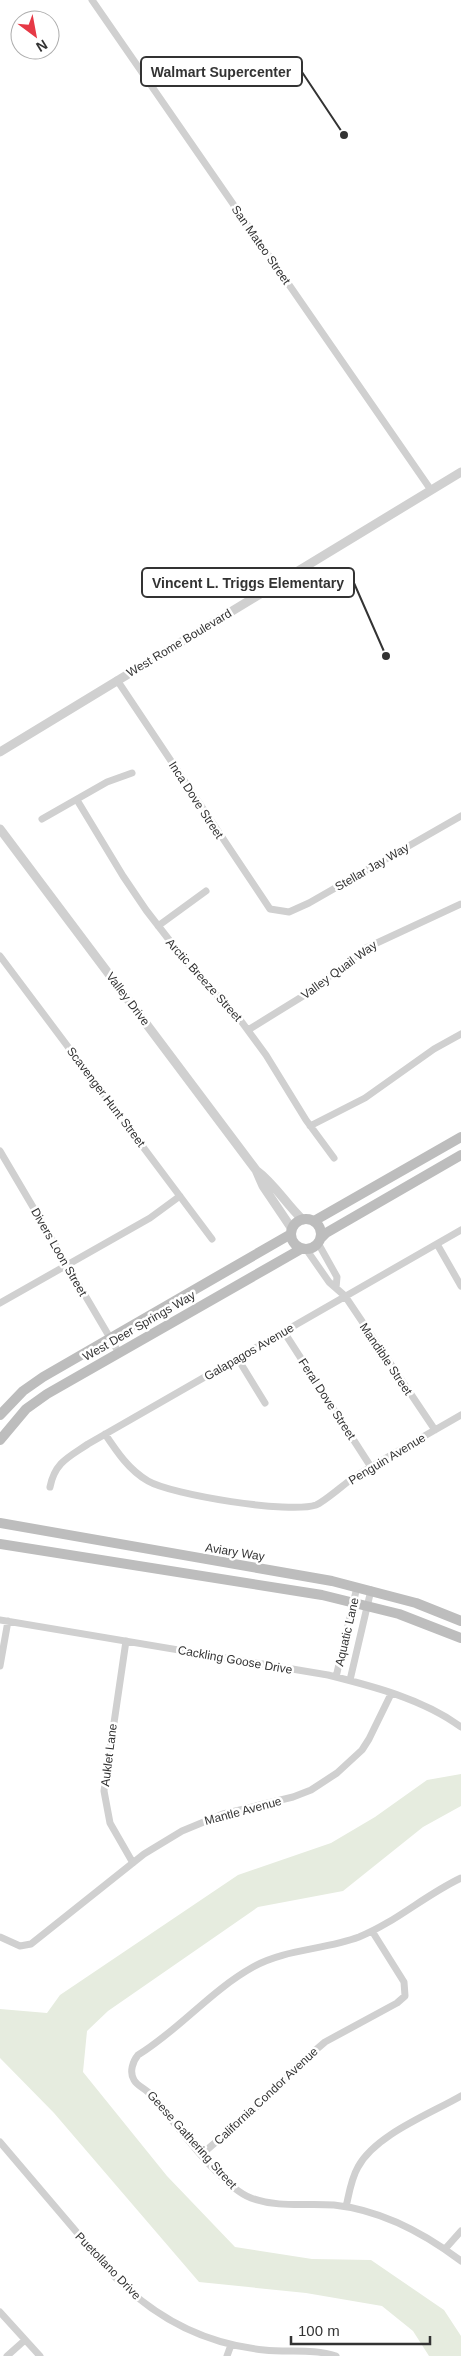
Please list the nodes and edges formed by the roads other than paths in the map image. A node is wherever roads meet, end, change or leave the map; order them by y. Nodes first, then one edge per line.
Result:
1 (92, 0) edge
2 (461, 472) edge
3 (431, 490) junction
4 (117, 680) junction
5 (0, 752) edge
6 (132, 774) dead end
7 (77, 800) junction
8 (461, 816) edge
9 (42, 819) dead end
10 (0, 829) edge
11 (206, 891) dead end
12 (461, 904) edge
13 (280, 912) joint
14 (158, 926) junction
15 (0, 956) edge
16 (248, 1030) junction
17 (461, 1034) edge
18 (310, 1126) junction
19 (461, 1137) edge
20 (0, 1151) edge
21 (461, 1156) edge
22 (334, 1158) dead end
23 (256, 1170) junction
24 (180, 1196) junction
25 (308, 1220) junction
26 (461, 1230) edge
27 (292, 1232) junction
28 (212, 1239) dead end
29 (319, 1241) junction
30 (437, 1244) junction
31 (304, 1249) junction
32 (66, 1265) junction
33 (461, 1286) edge
34 (336, 1288) junction
35 (345, 1296) junction
36 (0, 1303) edge
37 (284, 1332) junction
38 (111, 1338) junction
39 (119, 1352) junction
40 (238, 1359) junction
41 (265, 1403) dead end
42 (0, 1415) edge
43 (461, 1416) edge
44 (435, 1430) junction
45 (105, 1434) junction
46 (0, 1440) edge
47 (371, 1467) junction
48 (50, 1487) dead end
49 (0, 1523) edge
50 (0, 1544) edge
51 (357, 1587) junction
52 (371, 1590) junction
53 (354, 1602) junction
54 (368, 1606) junction
55 (4, 1621) edge
56 (461, 1621) edge
57 (461, 1638) edge
58 (126, 1641) junction
59 (0, 1666) edge
60 (336, 1677) junction
61 (350, 1680) junction
62 (391, 1694) junction
63 (461, 1727) edge
64 (133, 1862) junction
65 (461, 1878) edge
66 (372, 1931) junction
67 (0, 1937) edge
68 (461, 2096) edge
69 (0, 2142) edge
70 (202, 2154) junction
71 (346, 2207) junction
72 (461, 2231) edge
73 (445, 2249) junction
74 (461, 2261) edge
75 (0, 2312) edge
76 (25, 2340) junction
77 (231, 2344) junction
78 (7, 2356) edge
79 (40, 2356) edge
80 (227, 2356) edge
81 (336, 2356) edge

1 - 3 street, San Mateo Street
2 - 3 street, West Rome Boulevard
3 - 4 street, West Rome Boulevard
4 - 5 street, West Rome Boulevard
4 - 13 street, Inca Dove Street
6 - 7 street
7 - 9 street
7 - 14 street, Arctic Breeze Street
8 - 13 street, Stellar Jay Way
10 - 23 street, Valley Drive
11 - 14 street
12 - 16 street, Valley Quail Way
14 - 16 street, Arctic Breeze Street
15 - 24 street, Scavenger Hunt Street
16 - 18 street, Arctic Breeze Street
17 - 18 street
18 - 22 street, Arctic Breeze Street
19 - 25 main road
20 - 32 street, Divers Loon Street
21 - 29 main road
23 - 25 street, Valley Drive
23 - 27 street, Valley Drive
24 - 28 street, Scavenger Hunt Street
24 - 32 street
25 - 27 main road
25 - 29 main road
26 - 30 street, Galapagos Avenue
27 - 31 main road
27 - 38 main road, West Deer Springs Way
29 - 31 main road
29 - 34 street
30 - 33 street
30 - 35 street, Galapagos Avenue
31 - 34 street, Mandible Street
31 - 39 main road, West Deer Springs Way
32 - 36 street
32 - 38 street, Divers Loon Street
34 - 35 street, Mandible Street
35 - 37 street, Galapagos Avenue
35 - 44 street, Mandible Street
37 - 40 street, Galapagos Avenue
37 - 47 street, Feral Dove Street
38 - 39 street, Divers Loon Street
38 - 42 main road, West Deer Springs Way
39 - 46 main road, West Deer Springs Way
40 - 41 street
40 - 45 street, Galapagos Avenue
43 - 44 street, Penguin Avenue
44 - 47 street, Penguin Avenue
45 - 47 street, Penguin Avenue
45 - 48 street, Galapagos Avenue
49 - 51 main road, Aviary Way
50 - 53 main road
51 - 52 main road, Aviary Way
51 - 53 street, Aquatic Lane
52 - 54 street, Aquatic Lane
52 - 56 main road, Aviary Way
53 - 54 main road
53 - 60 street, Aquatic Lane
54 - 57 main road
54 - 61 street, Aquatic Lane
55 - 58 street, Cackling Goose Drive
55 - 59 street
58 - 60 street, Cackling Goose Drive
58 - 64 street, Auklet Lane
60 - 61 street, Cackling Goose Drive
61 - 62 street, Cackling Goose Drive
62 - 63 street, Cackling Goose Drive
62 - 64 street, Mantle Avenue
64 - 67 street, Mantle Avenue
65 - 66 street
66 - 70 street, California Condor Avenue
66 - 70 street, Geese Gathering Street
68 - 71 street
69 - 77 street, Puetollano Drive
70 - 71 street, Geese Gathering Street
71 - 73 street, Geese Gathering Street
72 - 73 street
73 - 74 street, Geese Gathering Street
75 - 76 street
76 - 78 street
76 - 79 street
77 - 80 street
77 - 81 street, Puetollano Drive

